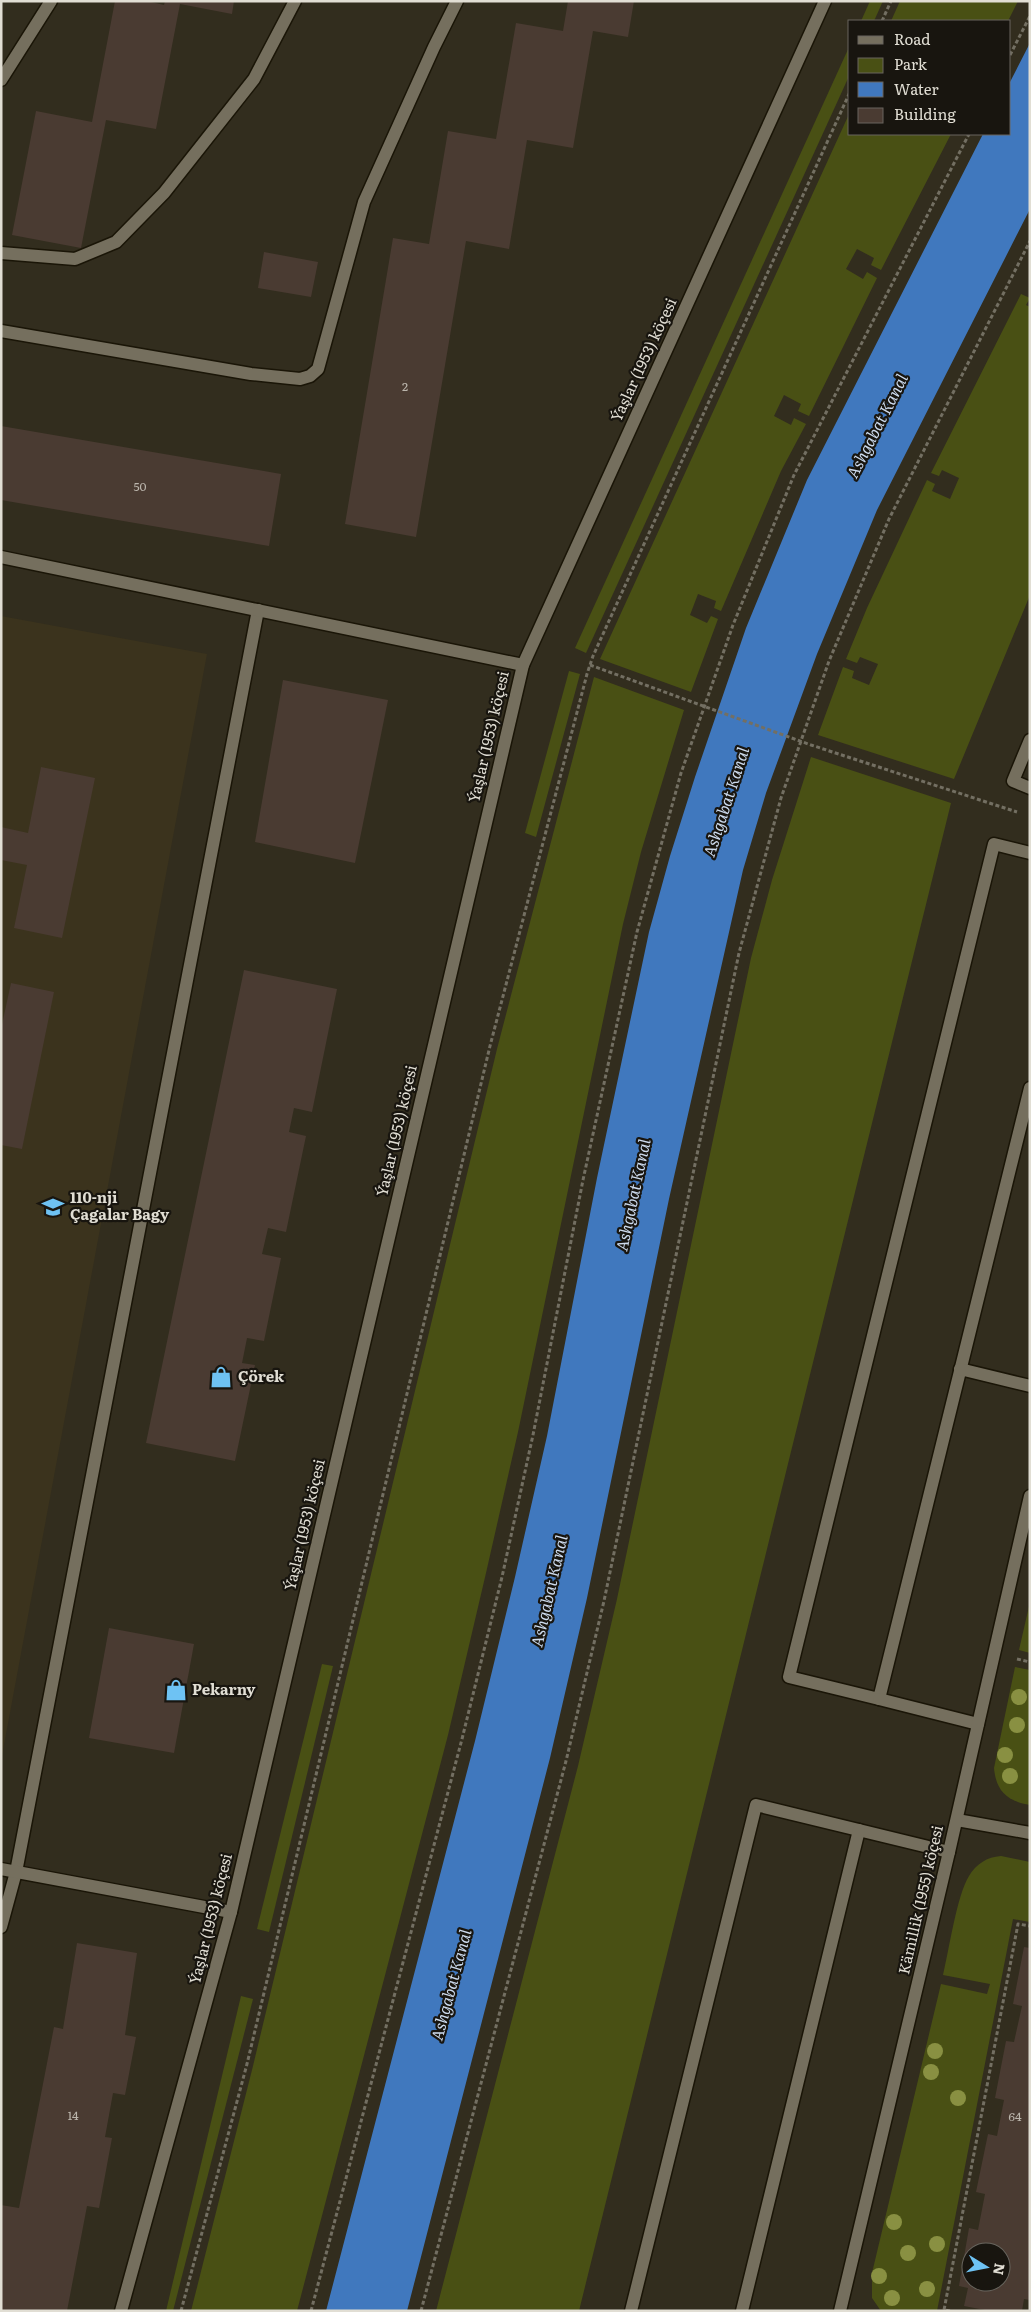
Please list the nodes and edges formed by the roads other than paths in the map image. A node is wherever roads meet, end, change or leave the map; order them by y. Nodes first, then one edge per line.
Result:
1 (51, 1) edge
2 (295, 1) edge
3 (457, 1) edge
4 (825, 1) edge
5 (1, 80) edge
6 (1, 254) edge
7 (1, 331) edge
8 (1, 557) edge
9 (258, 610) junction
10 (523, 665) junction
11 (1030, 740) edge
12 (1030, 788) edge
13 (1030, 853) edge
14 (1030, 1088) edge
15 (960, 1369) junction
16 (1030, 1386) edge
17 (1030, 1496) edge
18 (879, 1699) junction
19 (978, 1724) junction
20 (957, 1820) junction
21 (859, 1830) junction
22 (1030, 1833) edge
23 (949, 1852) junction
24 (1, 1869) edge
25 (16, 1872) junction
26 (231, 1912) junction
27 (1, 1928) edge
28 (122, 2311) edge
29 (631, 2311) edge
30 (742, 2311) edge
31 (840, 2311) edge

1 - 5 street
2 - 6 street
3 - 7 street
4 - 10 street, Ýaşlar (1953) köçesi
8 - 9 street
9 - 10 street
9 - 25 street
10 - 26 street, Ýaşlar (1953) köçesi
11 - 12 street
13 - 18 street
14 - 15 street
15 - 16 street
15 - 18 street
17 - 19 street, Kämillik (1955) köçesi
18 - 19 street
19 - 20 street, Kämillik (1955) köçesi
20 - 22 street
20 - 23 street, Kämillik (1955) köçesi
21 - 23 street
21 - 29 street
21 - 30 street
23 - 31 street, Kämillik (1955) köçesi
24 - 25 street
25 - 26 street
25 - 27 street
26 - 28 street, Ýaşlar (1953) köçesi

